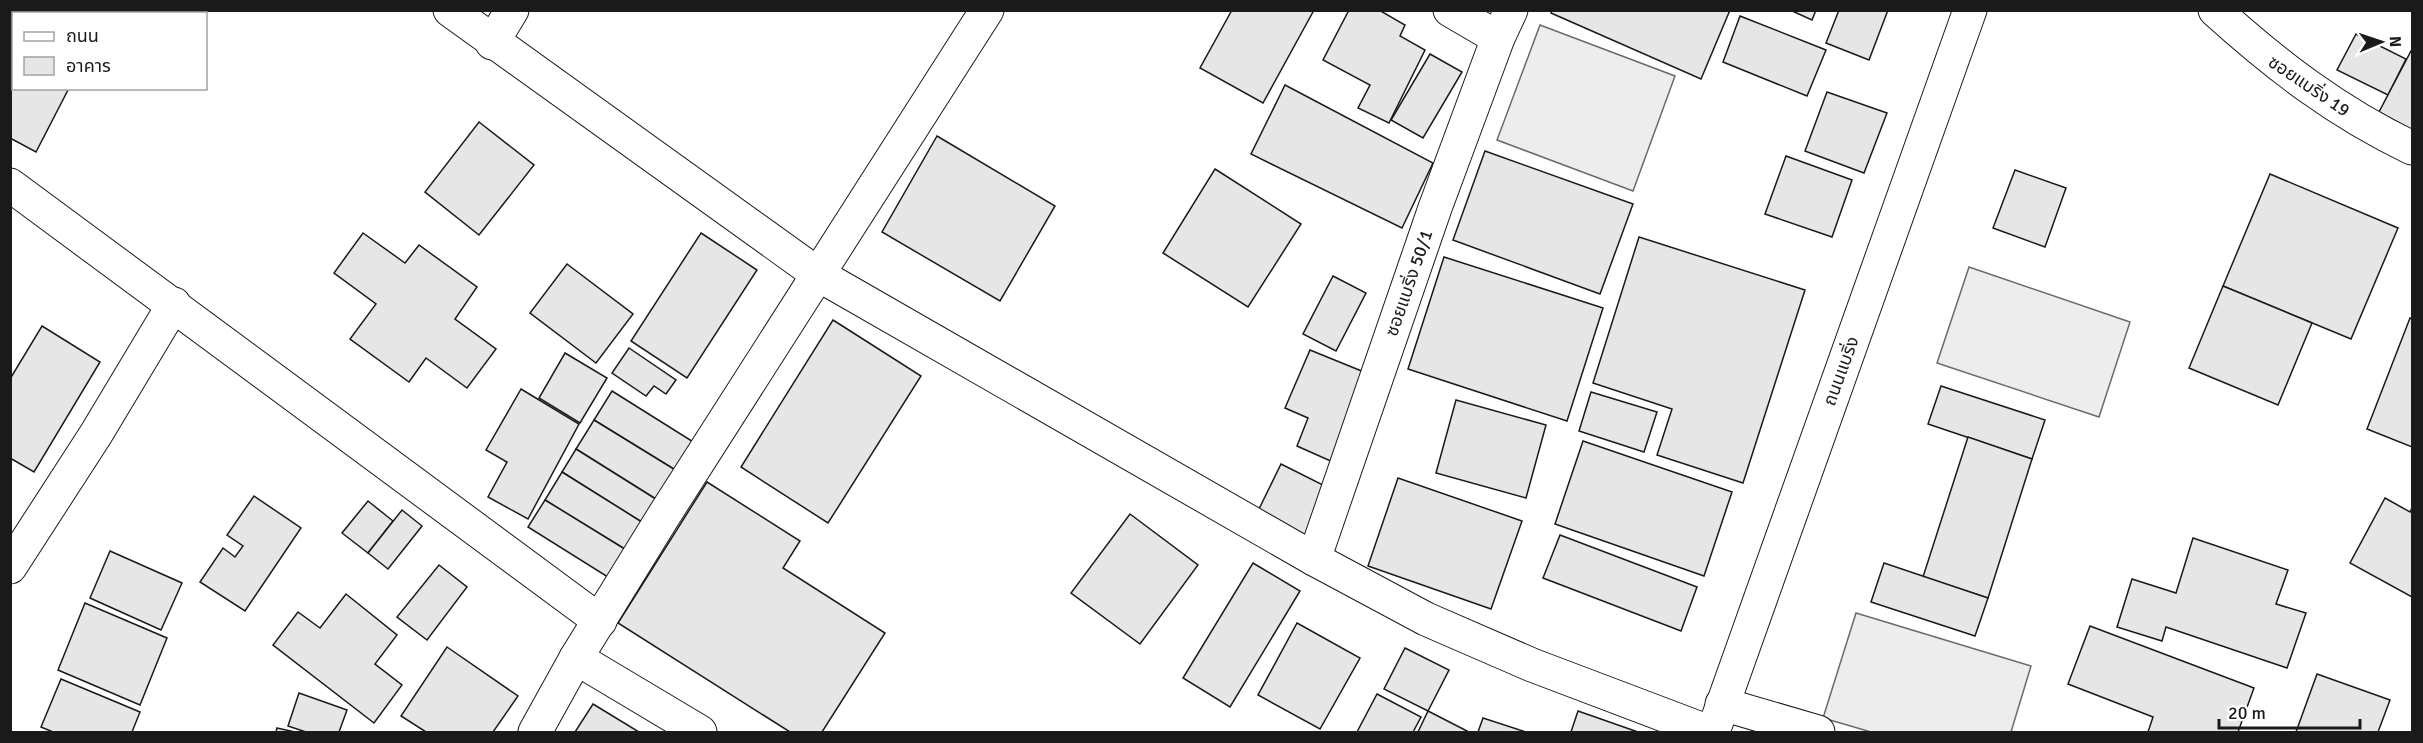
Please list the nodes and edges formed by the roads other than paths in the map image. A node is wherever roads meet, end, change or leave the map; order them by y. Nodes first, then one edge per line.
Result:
1 (450, 10) edge
2 (512, 10) edge
3 (987, 10) edge
4 (1450, 10) edge
5 (1970, 10) edge
6 (2215, 10) edge
7 (1504, 24) edge
8 (492, 43) junction
9 (2412, 148) edge
10 (10, 185) edge
11 (819, 275) junction
12 (174, 304) junction
13 (1314, 559) junction
14 (10, 567) edge
15 (600, 621) junction
16 (576, 658) junction
17 (1715, 723) edge
18 (535, 732) edge
19 (700, 732) edge
20 (1818, 732) edge

1 - 8 street
2 - 8 street
3 - 11 street
4 - 7 street
5 - 17 street, ถนนแบริ่ง
6 - 9 street, ซอยแบริ่ง 19
7 - 13 street, ซอยแบริ่ง 50/1
8 - 11 street
10 - 12 street
11 - 13 street
11 - 15 street
12 - 14 street
12 - 15 street
13 - 17 street
15 - 16 street
16 - 18 street
16 - 19 street
17 - 20 street

